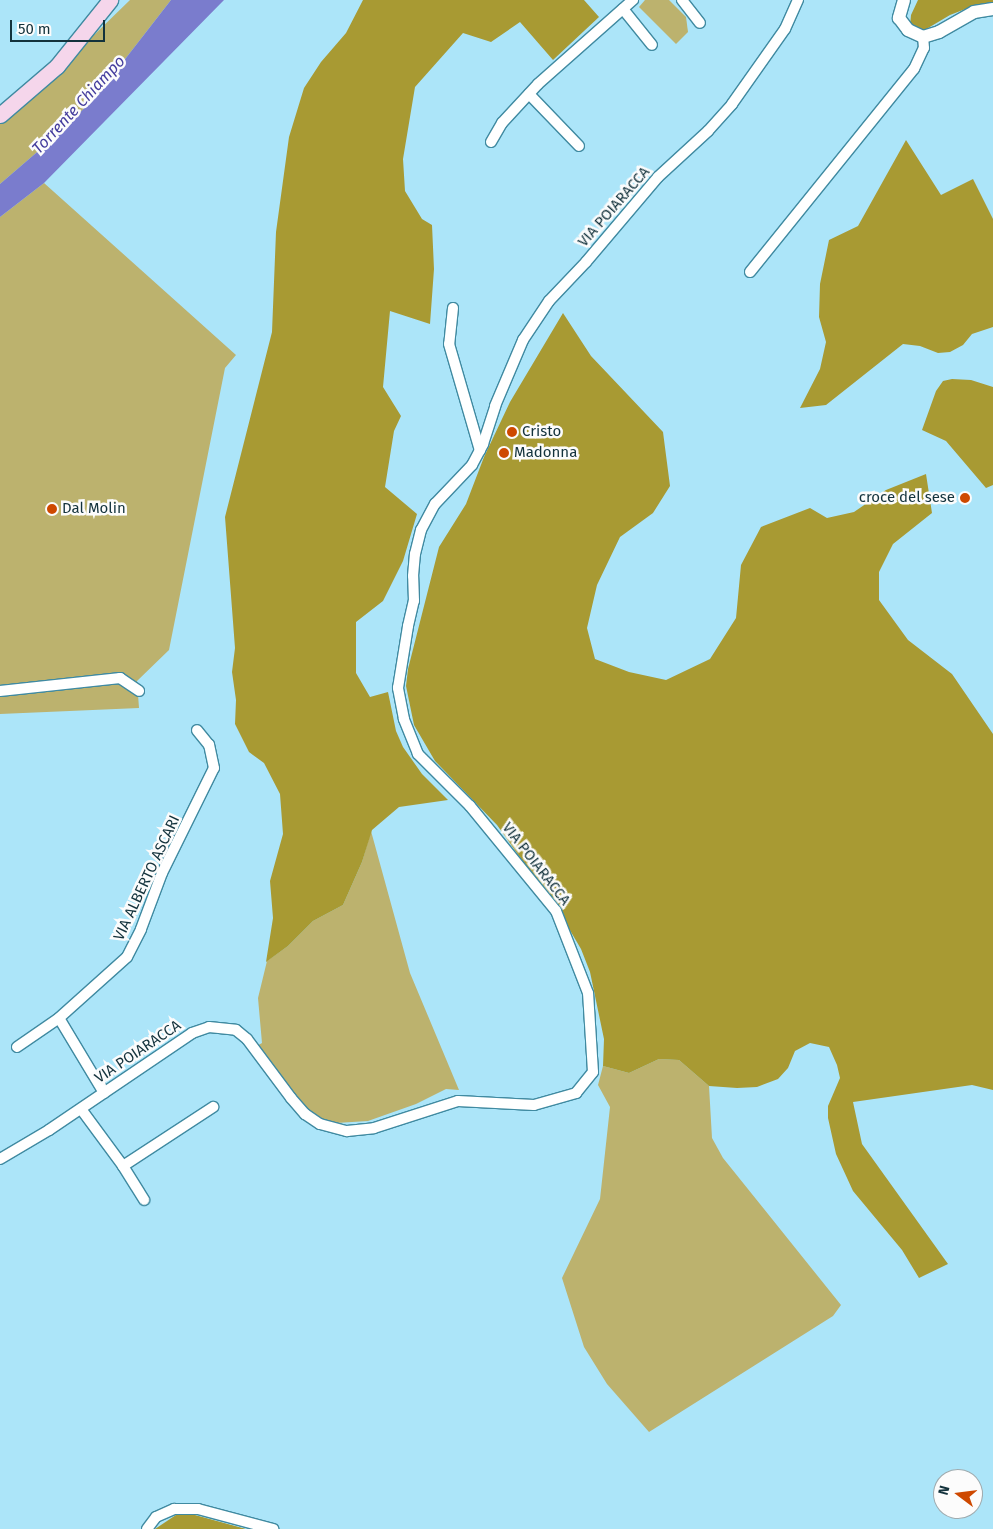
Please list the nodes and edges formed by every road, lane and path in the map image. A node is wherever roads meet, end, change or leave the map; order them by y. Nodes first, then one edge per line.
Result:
1 (110, 0) edge
2 (633, 0) edge
3 (682, 0) edge
4 (798, 0) edge
5 (904, 0) edge
6 (623, 9) junction
7 (993, 9) edge
8 (700, 23) dead end
9 (923, 37) junction
10 (652, 45) dead end
11 (529, 94) junction
12 (0, 115) edge
13 (491, 142) dead end
14 (579, 146) dead end
15 (750, 272) dead end
16 (454, 308) dead end
17 (480, 451) junction
18 (0, 691) edge
19 (139, 691) dead end
20 (198, 730) dead end
21 (60, 1018) junction
22 (17, 1047) dead end
23 (104, 1093) junction
24 (213, 1107) dead end
25 (81, 1109) junction
26 (0, 1159) edge
27 (123, 1166) junction
28 (144, 1200) dead end
29 (147, 1529) edge
30 (273, 1529) edge

1 - 12 main road
2 - 6 street
3 - 8 street
4 - 17 street, VIA POIARACCA
5 - 9 street
6 - 10 street
6 - 11 street
7 - 9 street
9 - 15 street
11 - 13 street
11 - 14 street
16 - 17 street
17 - 23 street, VIA POIARACCA
18 - 19 street
20 - 21 street, VIA ALBERTO ASCARI
21 - 22 street, VIA ALBERTO ASCARI
21 - 23 street
23 - 25 street, VIA POIARACCA
24 - 27 street
25 - 26 street, VIA POIARACCA
25 - 27 street
27 - 28 street
29 - 30 street

